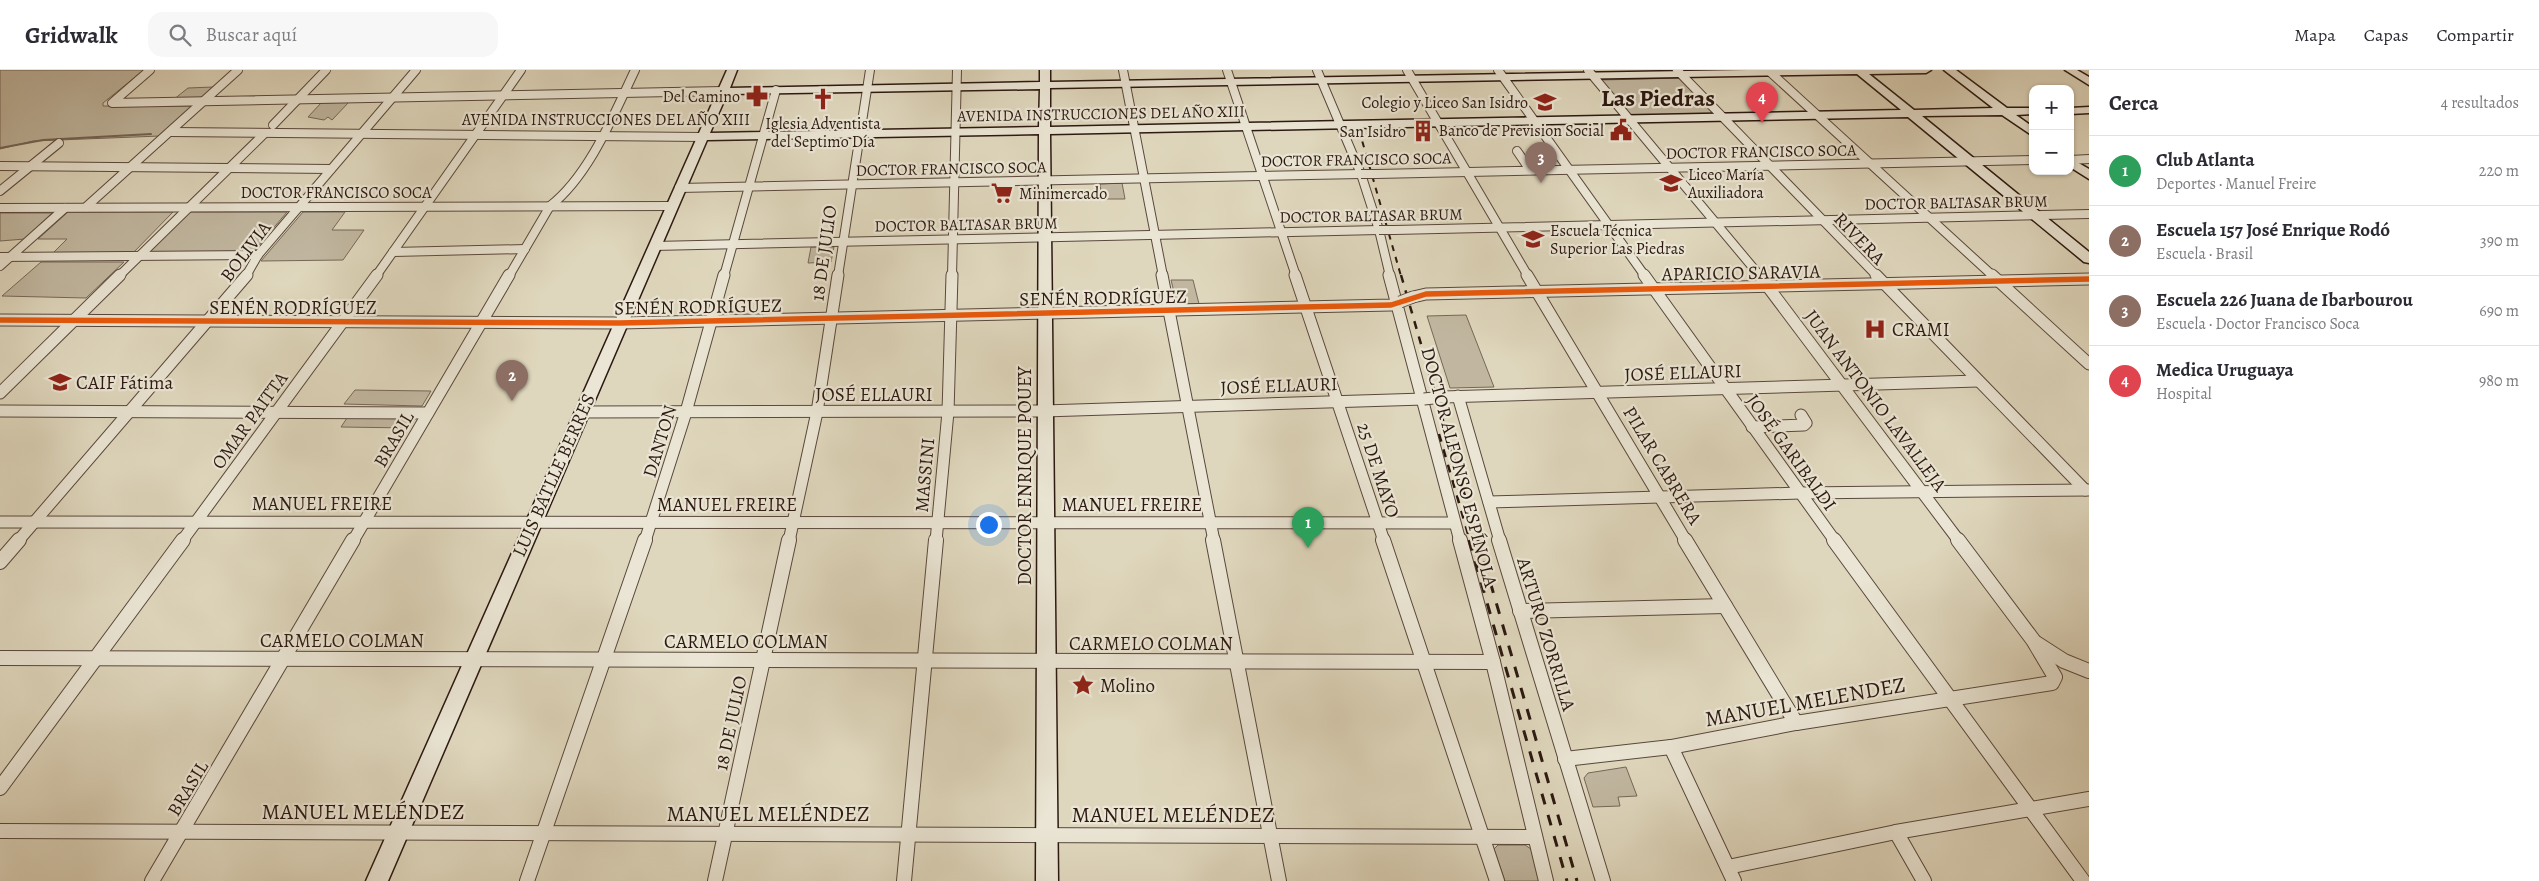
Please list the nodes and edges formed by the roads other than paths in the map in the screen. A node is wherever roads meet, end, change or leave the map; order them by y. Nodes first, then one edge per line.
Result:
1 (150, 70) edge
2 (238, 70) edge
3 (326, 70) edge
4 (416, 70) edge
5 (521, 70) edge
6 (635, 70) edge
7 (732, 70) edge
8 (870, 70) edge
9 (957, 70) edge
10 (1045, 70) edge
11 (1123, 70) edge
12 (1227, 70) edge
13 (1317, 70) edge
14 (1858, 70) edge
15 (1926, 70) edge
16 (1949, 70) edge
17 (2070, 70) edge
18 (1769, 71) edge
19 (1680, 72) edge
20 (1591, 73) edge
21 (1410, 74) edge
22 (1501, 74) edge
23 (1322, 81) junction
24 (1231, 82) junction
25 (2089, 82) edge
26 (1126, 84) junction
27 (1044, 86) junction
28 (957, 87) junction
29 (867, 88) junction
30 (776, 90) junction
31 (723, 91) junction
32 (623, 94) junction
33 (503, 96) junction
34 (392, 98) junction
35 (296, 100) junction
36 (202, 102) junction
37 (2074, 110) edge
38 (2089, 110) edge
39 (2029, 111) edge
40 (2004, 112) junction
41 (1910, 113) junction
42 (1817, 115) junction
43 (1724, 118) junction
44 (1632, 120) junction
45 (1536, 122) junction
46 (1440, 124) junction
47 (273, 125) dead end
48 (1246, 126) junction
49 (1341, 126) junction
50 (1135, 129) junction
51 (2029, 130) edge
52 (1044, 131) junction
53 (170, 132) junction
54 (956, 132) junction
55 (264, 134) junction
56 (361, 134) junction
57 (860, 134) junction
58 (478, 135) junction
59 (763, 136) junction
60 (600, 137) junction
61 (703, 137) junction
62 (58, 143) dead end
63 (1517, 151) dead end
64 (2089, 159) edge
65 (2029, 160) edge
66 (2074, 160) edge
67 (1969, 162) junction
68 (1869, 163) junction
69 (2074, 163) edge
70 (0, 166) edge
71 (31, 166) junction
72 (130, 166) junction
73 (1769, 166) junction
74 (230, 167) junction
75 (1670, 168) junction
76 (331, 169) junction
77 (1530, 170) junction
78 (1571, 170) junction
79 (1467, 172) junction
80 (1361, 174) junction
81 (2089, 175) edge
82 (1261, 176) junction
83 (1144, 180) junction
84 (1044, 181) junction
85 (954, 183) junction
86 (852, 185) junction
87 (749, 187) junction
88 (679, 188) junction
89 (0, 191) edge
90 (426, 206) junction
91 (550, 206) junction
92 (671, 206) junction
93 (86, 207) junction
94 (299, 207) junction
95 (0, 208) edge
96 (65, 208) junction
97 (185, 208) junction
98 (2089, 214) edge
99 (2036, 216) junction
100 (1929, 218) junction
101 (1822, 220) junction
102 (1716, 222) junction
103 (1609, 224) junction
104 (1500, 227) junction
105 (1379, 230) junction
106 (1281, 232) junction
107 (1156, 235) junction
108 (1044, 238) junction
109 (952, 240) junction
110 (844, 241) junction
111 (733, 244) junction
112 (654, 246) junction
113 (525, 250) junction
114 (393, 252) junction
115 (258, 255) junction
116 (0, 257) edge
117 (11, 257) junction
118 (136, 257) junction
119 (2089, 259) edge
120 (0, 266) edge
121 (2089, 279) edge
122 (1998, 281) junction
123 (1884, 284) junction
124 (1768, 286) junction
125 (1654, 289) junction
126 (1537, 291) junction
127 (1398, 302) junction
128 (1305, 306) junction
129 (1170, 310) junction
130 (1044, 314) junction
131 (951, 315) junction
132 (833, 318) junction
133 (0, 320) edge
134 (73, 321) junction
135 (713, 321) junction
136 (208, 322) junction
137 (342, 323) junction
138 (482, 323) junction
139 (620, 323) junction
140 (2089, 364) edge
141 (1978, 381) junction
142 (1842, 384) junction
143 (1724, 388) junction
144 (1596, 392) junction
145 (0, 393) edge
146 (1458, 396) junction
147 (1423, 399) junction
148 (1338, 401) junction
149 (1187, 406) junction
150 (277, 410) junction
151 (0, 411) edge
152 (132, 411) junction
153 (1044, 411) junction
154 (428, 412) junction
155 (580, 412) junction
156 (686, 412) junction
157 (817, 412) junction
158 (948, 412) junction
159 (1801, 415) dead end
160 (1752, 427) junction
161 (2087, 490) edge
162 (1921, 491) junction
163 (1800, 493) junction
164 (1659, 496) junction
165 (1490, 502) junction
166 (0, 522) edge
167 (36, 522) junction
168 (197, 522) junction
169 (365, 522) junction
170 (533, 522) junction
171 (794, 522) junction
172 (651, 523) junction
173 (939, 523) junction
174 (1045, 523) junction
175 (1378, 523) junction
176 (1454, 523) junction
177 (1210, 524) junction
178 (0, 562) edge
179 (1725, 606) junction
180 (1520, 610) junction
181 (2033, 640) junction
182 (0, 658) edge
183 (96, 658) junction
184 (284, 658) junction
185 (603, 659) junction
186 (763, 659) junction
187 (473, 660) junction
188 (924, 660) junction
189 (1048, 661) junction
190 (1237, 662) junction
191 (1424, 662) junction
192 (1493, 662) junction
193 (2089, 671) edge
194 (2052, 683) joint
195 (1950, 698) junction
196 (1796, 723) junction
197 (1671, 747) junction
198 (1566, 759) junction
199 (0, 788) edge
200 (2089, 798) edge
201 (2030, 809) junction
202 (0, 831) edge
203 (399, 832) junction
204 (1896, 832) junction
205 (180, 833) junction
206 (543, 833) junction
207 (725, 833) junction
208 (1047, 835) junction
209 (909, 836) junction
210 (1270, 836) junction
211 (1482, 836) junction
212 (1535, 837) junction
213 (1728, 867) junction
214 (152, 881) edge
215 (377, 881) edge
216 (527, 881) edge
217 (715, 881) edge
218 (904, 881) edge
219 (1047, 881) edge
220 (1279, 881) edge
221 (1497, 881) edge
222 (1546, 881) edge
223 (1603, 881) edge
224 (1734, 881) edge
225 (1924, 881) edge
226 (2083, 881) edge

1 - 36 street
2 - 36 street
3 - 35 street
4 - 34 street, BOLIVIA
5 - 33 street, OMAR PAITTA
6 - 32 street, BRASIL
7 - 31 street, LUIS BATLLE BERRES
8 - 29 street, 18 DE JULIO
9 - 28 street, MASSINI
10 - 27 street, DOCTOR ENRIQUE POUEY
11 - 26 street
12 - 24 street, 25 DE MAYO
13 - 23 street, DOCTOR ALFONSO ESPÍNOLA
14 - 15 street
14 - 18 street
14 - 41 street
16 - 40 street
17 - 25 street
18 - 19 street
18 - 42 street
19 - 20 street
19 - 43 street, RIVERA
20 - 22 street
20 - 44 street, JUAN ANTONIO LAVALLEJA
21 - 22 street
21 - 23 street
21 - 46 street, PILAR CABRERA
22 - 45 street, JOSÉ GARIBALDI
23 - 24 street
23 - 49 street, DOCTOR ALFONSO ESPÍNOLA
24 - 26 street
24 - 48 street, 25 DE MAYO
26 - 27 street
26 - 50 street
27 - 28 street
27 - 52 street, DOCTOR ENRIQUE POUEY
28 - 29 street
28 - 54 street, MASSINI
29 - 30 street
29 - 57 street, 18 DE JULIO
30 - 31 street
30 - 59 street, DANTON
31 - 32 street
31 - 61 street, LUIS BATLLE BERRES
32 - 33 street
32 - 60 street, BRASIL
33 - 34 street
33 - 58 street, OMAR PAITTA
34 - 35 street
34 - 56 street, BOLIVIA
35 - 36 street
35 - 47 street
36 - 53 street
37 - 38 street
39 - 40 street, AVENIDA INSTRUCCIONES DEL AÑO XIII
40 - 41 street, AVENIDA INSTRUCCIONES DEL AÑO XIII
40 - 51 street
41 - 42 street, AVENIDA INSTRUCCIONES DEL AÑO XIII
41 - 67 street
42 - 43 street, AVENIDA INSTRUCCIONES DEL AÑO XIII
42 - 68 street
43 - 44 street, AVENIDA INSTRUCCIONES DEL AÑO XIII
43 - 73 street, RIVERA
44 - 45 street, AVENIDA INSTRUCCIONES DEL AÑO XIII
44 - 75 street, JUAN ANTONIO LAVALLEJA
45 - 46 street, AVENIDA INSTRUCCIONES DEL AÑO XIII
45 - 78 street, JOSÉ GARIBALDI
46 - 49 street, AVENIDA INSTRUCCIONES DEL AÑO XIII
46 - 79 street, PILAR CABRERA
48 - 49 street, AVENIDA INSTRUCCIONES DEL AÑO XIII
48 - 50 street, AVENIDA INSTRUCCIONES DEL AÑO XIII
48 - 82 street, 25 DE MAYO
49 - 80 street, DOCTOR ALFONSO ESPÍNOLA
50 - 52 street, AVENIDA INSTRUCCIONES DEL AÑO XIII
50 - 83 street
52 - 54 street, AVENIDA INSTRUCCIONES DEL AÑO XIII
52 - 84 street, DOCTOR ENRIQUE POUEY
53 - 55 street, AVENIDA INSTRUCCIONES DEL AÑO XIII
53 - 72 street
54 - 57 street, AVENIDA INSTRUCCIONES DEL AÑO XIII
54 - 85 street, MASSINI
55 - 56 street, AVENIDA INSTRUCCIONES DEL AÑO XIII
55 - 74 street
56 - 58 street, AVENIDA INSTRUCCIONES DEL AÑO XIII
56 - 76 street, BOLIVIA
57 - 59 street, AVENIDA INSTRUCCIONES DEL AÑO XIII
57 - 86 street, 18 DE JULIO
58 - 60 street, AVENIDA INSTRUCCIONES DEL AÑO XIII
58 - 90 street, OMAR PAITTA
59 - 61 street, AVENIDA INSTRUCCIONES DEL AÑO XIII
59 - 87 street, DANTON
60 - 61 street, AVENIDA INSTRUCCIONES DEL AÑO XIII
60 - 91 street, BRASIL
61 - 88 street, LUIS BATLLE BERRES
62 - 71 street
63 - 77 street
64 - 66 street
65 - 67 street, DOCTOR FRANCISCO SOCA
67 - 68 street, DOCTOR FRANCISCO SOCA
67 - 99 street
68 - 73 street, DOCTOR FRANCISCO SOCA
68 - 100 street
69 - 81 street
70 - 71 street
71 - 72 street
71 - 89 street
72 - 74 street
72 - 93 street
73 - 75 street, DOCTOR FRANCISCO SOCA
73 - 101 street, RIVERA
74 - 76 street
74 - 97 street
75 - 78 street, DOCTOR FRANCISCO SOCA
75 - 102 street, JUAN ANTONIO LAVALLEJA
76 - 94 street, BOLIVIA
77 - 78 street, DOCTOR FRANCISCO SOCA
77 - 79 street, DOCTOR FRANCISCO SOCA
78 - 103 street, JOSÉ GARIBALDI
79 - 80 street, DOCTOR FRANCISCO SOCA, bridge
79 - 104 street, PILAR CABRERA
80 - 82 street, DOCTOR FRANCISCO SOCA
80 - 105 street, DOCTOR ALFONSO ESPÍNOLA
82 - 83 street, DOCTOR FRANCISCO SOCA
82 - 106 street, 25 DE MAYO
83 - 84 street, DOCTOR FRANCISCO SOCA
83 - 107 street
84 - 85 street, DOCTOR FRANCISCO SOCA
84 - 108 street, DOCTOR ENRIQUE POUEY
85 - 86 street, DOCTOR FRANCISCO SOCA
85 - 109 street, MASSINI
86 - 87 street, DOCTOR FRANCISCO SOCA
86 - 110 street, 18 DE JULIO
87 - 88 street, DOCTOR FRANCISCO SOCA
87 - 111 street, DANTON
88 - 92 street, LUIS BATLLE BERRES
90 - 91 street, DOCTOR FRANCISCO SOCA
90 - 94 street, DOCTOR FRANCISCO SOCA
90 - 114 street, OMAR PAITTA
91 - 92 street, DOCTOR FRANCISCO SOCA
91 - 113 street, BRASIL
92 - 112 street, LUIS BATLLE BERRES
93 - 96 street, DOCTOR FRANCISCO SOCA
93 - 97 street, DOCTOR FRANCISCO SOCA
94 - 97 street, DOCTOR FRANCISCO SOCA
94 - 115 street, BOLIVIA
95 - 96 street, DOCTOR FRANCISCO SOCA
96 - 117 street
97 - 118 street
98 - 99 street, DOCTOR BALTASAR BRUM
99 - 100 street, DOCTOR BALTASAR BRUM
99 - 119 street
100 - 101 street, DOCTOR BALTASAR BRUM
100 - 122 street
101 - 102 street, DOCTOR BALTASAR BRUM
101 - 123 street, RIVERA
102 - 103 street, DOCTOR BALTASAR BRUM
102 - 124 street, JUAN ANTONIO LAVALLEJA
103 - 104 street, DOCTOR BALTASAR BRUM
103 - 125 street, JOSÉ GARIBALDI
104 - 105 street, DOCTOR BALTASAR BRUM, bridge
104 - 126 street, PILAR CABRERA
105 - 106 street, DOCTOR BALTASAR BRUM
105 - 127 street, DOCTOR ALFONSO ESPÍNOLA
106 - 107 street, DOCTOR BALTASAR BRUM
106 - 128 street, 25 DE MAYO
107 - 108 street, DOCTOR BALTASAR BRUM
107 - 129 street
108 - 109 street, DOCTOR BALTASAR BRUM
108 - 130 street, DOCTOR ENRIQUE POUEY
109 - 110 street, DOCTOR BALTASAR BRUM
109 - 131 street, MASSINI
110 - 111 street, DOCTOR BALTASAR BRUM
110 - 132 street, 18 DE JULIO
111 - 112 street, DOCTOR BALTASAR BRUM
111 - 135 street, DANTON
112 - 139 street, LUIS BATLLE BERRES
113 - 114 street
113 - 138 street, BRASIL
114 - 137 street, OMAR PAITTA
115 - 118 street
115 - 136 street, BOLIVIA
116 - 117 street
117 - 118 street
117 - 120 street
118 - 134 street
121 - 122 street, APARICIO SARAVIA
122 - 123 street, APARICIO SARAVIA
122 - 140 street
123 - 124 street, APARICIO SARAVIA
123 - 141 street, RIVERA
124 - 125 street, APARICIO SARAVIA
124 - 142 street, JUAN ANTONIO LAVALLEJA
125 - 126 street, APARICIO SARAVIA
125 - 143 street, JOSÉ GARIBALDI
126 - 127 street, APARICIO SARAVIA, bridge
126 - 144 street, PILAR CABRERA
127 - 128 street, SENÉN RODRÍGUEZ
127 - 147 street, DOCTOR ALFONSO ESPÍNOLA
128 - 129 street, SENÉN RODRÍGUEZ
128 - 148 street, 25 DE MAYO
129 - 130 street, SENÉN RODRÍGUEZ
129 - 149 street
130 - 131 street, SENÉN RODRÍGUEZ
130 - 153 street, DOCTOR ENRIQUE POUEY
131 - 132 street, SENÉN RODRÍGUEZ
131 - 158 street, MASSINI
132 - 135 street, SENÉN RODRÍGUEZ
132 - 157 street, 18 DE JULIO
133 - 134 street, SENÉN RODRÍGUEZ
134 - 136 street, SENÉN RODRÍGUEZ
134 - 145 street
135 - 139 street, SENÉN RODRÍGUEZ
135 - 156 street, DANTON
136 - 137 street, SENÉN RODRÍGUEZ
136 - 152 street, BOLIVIA
137 - 138 street, SENÉN RODRÍGUEZ
137 - 150 street, OMAR PAITTA
138 - 139 street, SENÉN RODRÍGUEZ
138 - 154 street, BRASIL
139 - 155 street, LUIS BATLLE BERRES
141 - 142 street, JOSÉ ELLAURI
141 - 161 street, RIVERA
142 - 143 street, JOSÉ ELLAURI
142 - 162 street, JUAN ANTONIO LAVALLEJA
143 - 144 street, JOSÉ ELLAURI
143 - 160 street, JOSÉ GARIBALDI
144 - 146 street, JOSÉ ELLAURI
144 - 164 street, PILAR CABRERA
146 - 147 street, JOSÉ ELLAURI, bridge
146 - 165 street, ARTURO ZORRILLA
147 - 148 street, JOSÉ ELLAURI
147 - 176 street, DOCTOR ALFONSO ESPÍNOLA
148 - 149 street, JOSÉ ELLAURI
148 - 175 street, 25 DE MAYO
149 - 153 street, JOSÉ ELLAURI
149 - 177 street
150 - 152 street
150 - 154 street
150 - 168 street, OMAR PAITTA
151 - 152 street
152 - 167 street, BOLIVIA
153 - 158 street, JOSÉ ELLAURI
153 - 174 street, DOCTOR ENRIQUE POUEY
154 - 169 street, BRASIL
155 - 156 street, JOSÉ ELLAURI
155 - 170 street, LUIS BATLLE BERRES
156 - 157 street, JOSÉ ELLAURI
156 - 172 street, DANTON
157 - 158 street, JOSÉ ELLAURI
157 - 171 street, 18 DE JULIO
158 - 173 street, MASSINI
159 - 160 street
160 - 163 street, JOSÉ GARIBALDI
161 - 162 street
162 - 163 street
162 - 181 street, JUAN ANTONIO LAVALLEJA
163 - 164 street
163 - 195 street, JOSÉ GARIBALDI
164 - 165 street
164 - 179 street, PILAR CABRERA
165 - 180 street, ARTURO ZORRILLA
166 - 167 street, MANUEL FREIRE
167 - 168 street, MANUEL FREIRE
167 - 178 street, BOLIVIA
168 - 169 street, MANUEL FREIRE
168 - 183 street, OMAR PAITTA
169 - 170 street, MANUEL FREIRE
169 - 184 street, BRASIL
170 - 172 street, MANUEL FREIRE
170 - 187 street, LUIS BATLLE BERRES
171 - 172 street, MANUEL FREIRE
171 - 173 street, MANUEL FREIRE
171 - 186 street, 18 DE JULIO
172 - 185 street, DANTON
173 - 174 street, MANUEL FREIRE
173 - 188 street, MASSINI
174 - 177 street, MANUEL FREIRE
174 - 189 street, DOCTOR ENRIQUE POUEY
175 - 176 street, MANUEL FREIRE
175 - 177 street, MANUEL FREIRE
175 - 191 street, 25 DE MAYO
176 - 192 street, DOCTOR ALFONSO ESPÍNOLA
177 - 190 street
179 - 180 street
179 - 196 street, PILAR CABRERA
180 - 198 street, ARTURO ZORRILLA
181 - 193 street, JUAN ANTONIO LAVALLEJA
181 - 194 street, JUAN ANTONIO LAVALLEJA
182 - 183 street, CARMELO COLMAN
183 - 184 street, CARMELO COLMAN
183 - 199 street, OMAR PAITTA
184 - 187 street, CARMELO COLMAN
184 - 205 street, BRASIL
185 - 186 street, CARMELO COLMAN
185 - 187 street, CARMELO COLMAN
185 - 206 street, DANTON
186 - 188 street, CARMELO COLMAN
186 - 207 street, 18 DE JULIO
187 - 203 street, LUIS BATLLE BERRES
188 - 189 street, CARMELO COLMAN
188 - 209 street, MASSINI
189 - 190 street, CARMELO COLMAN
189 - 208 street, DOCTOR ENRIQUE POUEY
190 - 191 street, CARMELO COLMAN
190 - 210 street
191 - 192 street, CARMELO COLMAN
191 - 211 street, 25 DE MAYO
192 - 212 street, DOCTOR ALFONSO ESPÍNOLA
194 - 195 street, MANUEL MELENDEZ
195 - 196 street, MANUEL MELENDEZ
195 - 201 street, JOSÉ GARIBALDI
196 - 197 street, MANUEL MELENDEZ
197 - 198 street, MANUEL MELENDEZ
197 - 213 street
198 - 223 street, ARTURO ZORRILLA
200 - 201 street
201 - 204 street
201 - 226 street, JOSÉ GARIBALDI
202 - 205 street, MANUEL MELÉNDEZ
203 - 205 street, MANUEL MELÉNDEZ
203 - 206 street, MANUEL MELÉNDEZ
203 - 215 street, LUIS BATLLE BERRES
204 - 213 street
204 - 225 street
205 - 214 street, BRASIL
206 - 207 street, MANUEL MELÉNDEZ
206 - 216 street, DANTON
207 - 209 street, MANUEL MELÉNDEZ
207 - 217 street, 18 DE JULIO
208 - 209 street, MANUEL MELÉNDEZ
208 - 210 street, MANUEL MELÉNDEZ
208 - 219 street, DOCTOR ENRIQUE POUEY
209 - 218 street, MASSINI
210 - 211 street, MANUEL MELÉNDEZ
210 - 220 street
211 - 212 street, MANUEL MELÉNDEZ
211 - 221 street, 25 DE MAYO
212 - 222 street, DOCTOR ALFONSO ESPÍNOLA
213 - 224 street

